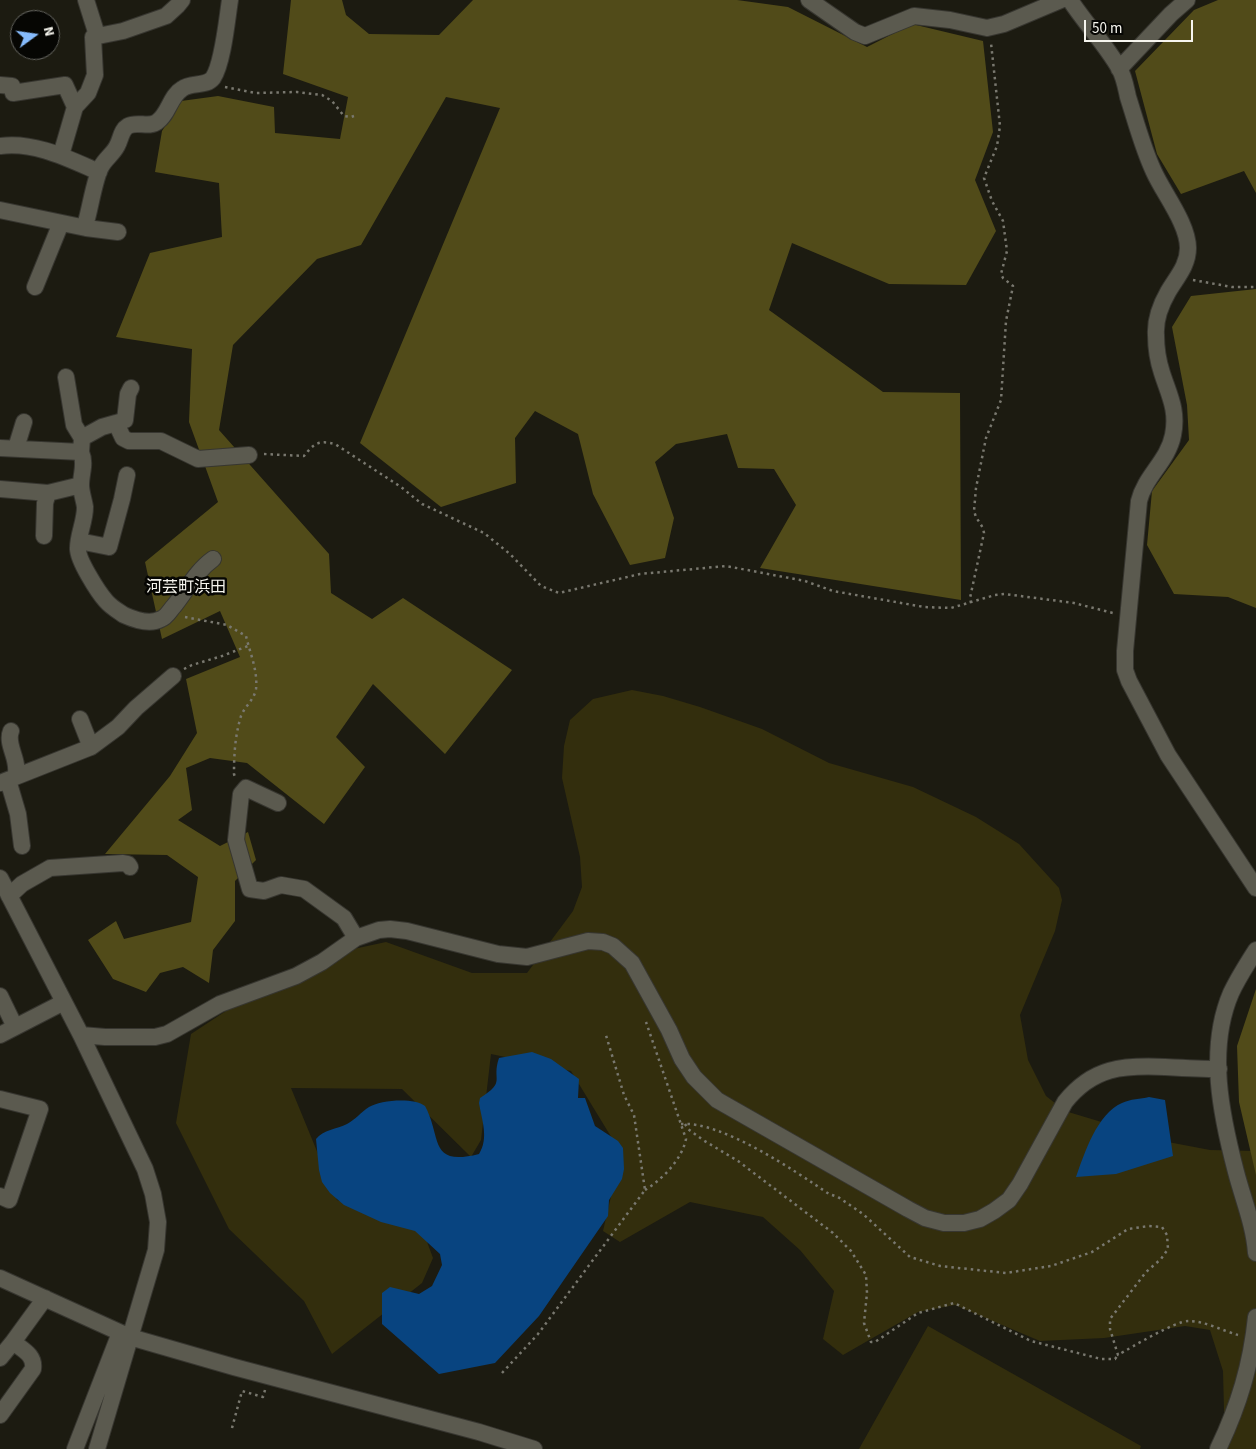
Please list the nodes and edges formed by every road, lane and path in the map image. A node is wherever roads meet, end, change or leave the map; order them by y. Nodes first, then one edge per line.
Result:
1 (86, 0) edge
2 (182, 0) edge
3 (230, 0) edge
4 (809, 0) edge
5 (1061, 0) edge
6 (1070, 0) edge
7 (1187, 0) edge
8 (990, 27) junction
9 (97, 35) junction
10 (1120, 69) junction
11 (209, 82) junction
12 (0, 85) edge
13 (75, 107) junction
14 (354, 116) dead end
15 (0, 146) edge
16 (62, 155) junction
17 (99, 172) junction
18 (0, 210) edge
19 (61, 223) junction
20 (87, 228) junction
21 (118, 232) dead end
22 (1181, 274) junction
23 (35, 287) dead end
24 (1256, 287) edge
25 (66, 377) dead end
26 (131, 388) dead end
27 (24, 422) dead end
28 (116, 423) junction
29 (81, 445) junction
30 (8, 448) edge
31 (250, 455) joint
32 (127, 475) dead end
33 (81, 485) junction
34 (0, 489) edge
35 (48, 493) junction
36 (44, 536) dead end
37 (79, 541) junction
38 (213, 559) dead end
39 (971, 603) junction
40 (166, 615) junction
41 (1129, 617) junction
42 (248, 646) junction
43 (173, 676) joint
44 (80, 718) dead end
45 (11, 731) dead end
46 (91, 747) junction
47 (7, 780) edge
48 (243, 792) junction
49 (278, 803) dead end
50 (22, 846) dead end
51 (130, 867) dead end
52 (0, 878) edge
53 (1256, 888) edge
54 (9, 896) junction
55 (356, 938) junction
56 (1256, 950) edge
57 (0, 996) edge
58 (64, 1002) junction
59 (654, 1003) junction
60 (15, 1027) junction
61 (605, 1032) dead end
62 (0, 1035) edge
63 (81, 1035) junction
64 (1219, 1069) junction
65 (0, 1099) edge
66 (683, 1124) junction
67 (645, 1190) junction
68 (0, 1196) edge
69 (1256, 1253) edge
70 (0, 1278) edge
71 (45, 1298) junction
72 (1256, 1317) edge
73 (125, 1335) junction
74 (1254, 1339) junction
75 (13, 1342) junction
76 (1118, 1355) junction
77 (0, 1358) edge
78 (502, 1373) dead end
79 (265, 1390) dead end
80 (0, 1415) edge
81 (232, 1428) dead end
82 (75, 1449) edge
83 (97, 1449) edge
84 (534, 1449) edge
85 (1218, 1449) edge

1 - 9 street
2 - 9 street
3 - 11 street
4 - 8 street
5 - 8 street
6 - 10 street
7 - 10 street
8 - 39 path
9 - 13 street
10 - 22 street
11 - 14 path
11 - 17 street
12 - 13 street
13 - 16 street
15 - 16 street
16 - 17 street
17 - 20 street
18 - 19 street
19 - 20 street
19 - 23 street
20 - 21 street
22 - 24 path
22 - 41 street
25 - 29 street
26 - 28 street
27 - 30 street
28 - 29 street
28 - 31 street
29 - 30 street
29 - 33 street
31 - 39 path
32 - 37 street
33 - 35 street
33 - 37 street
34 - 35 street
35 - 36 street
37 - 40 street
38 - 40 street
39 - 41 path
40 - 42 path
41 - 53 street
42 - 43 path
42 - 48 path
43 - 46 street
44 - 46 street
45 - 47 street
46 - 47 street
47 - 50 street
48 - 49 street
48 - 55 street
51 - 54 street
52 - 54 street
54 - 58 street
55 - 59 street
55 - 63 street
56 - 64 street
57 - 60 street
58 - 60 street
58 - 63 street
59 - 64 street
59 - 66 path
60 - 62 street
61 - 67 path
63 - 73 street
64 - 69 street
65 - 68 street
66 - 67 path
66 - 76 path
66 - 76 path
67 - 78 path
70 - 71 street
71 - 73 street
71 - 75 street
72 - 74 street
73 - 82 street
73 - 83 street
73 - 84 street
74 - 76 path
74 - 85 street
75 - 77 street
75 - 80 street
79 - 81 path

